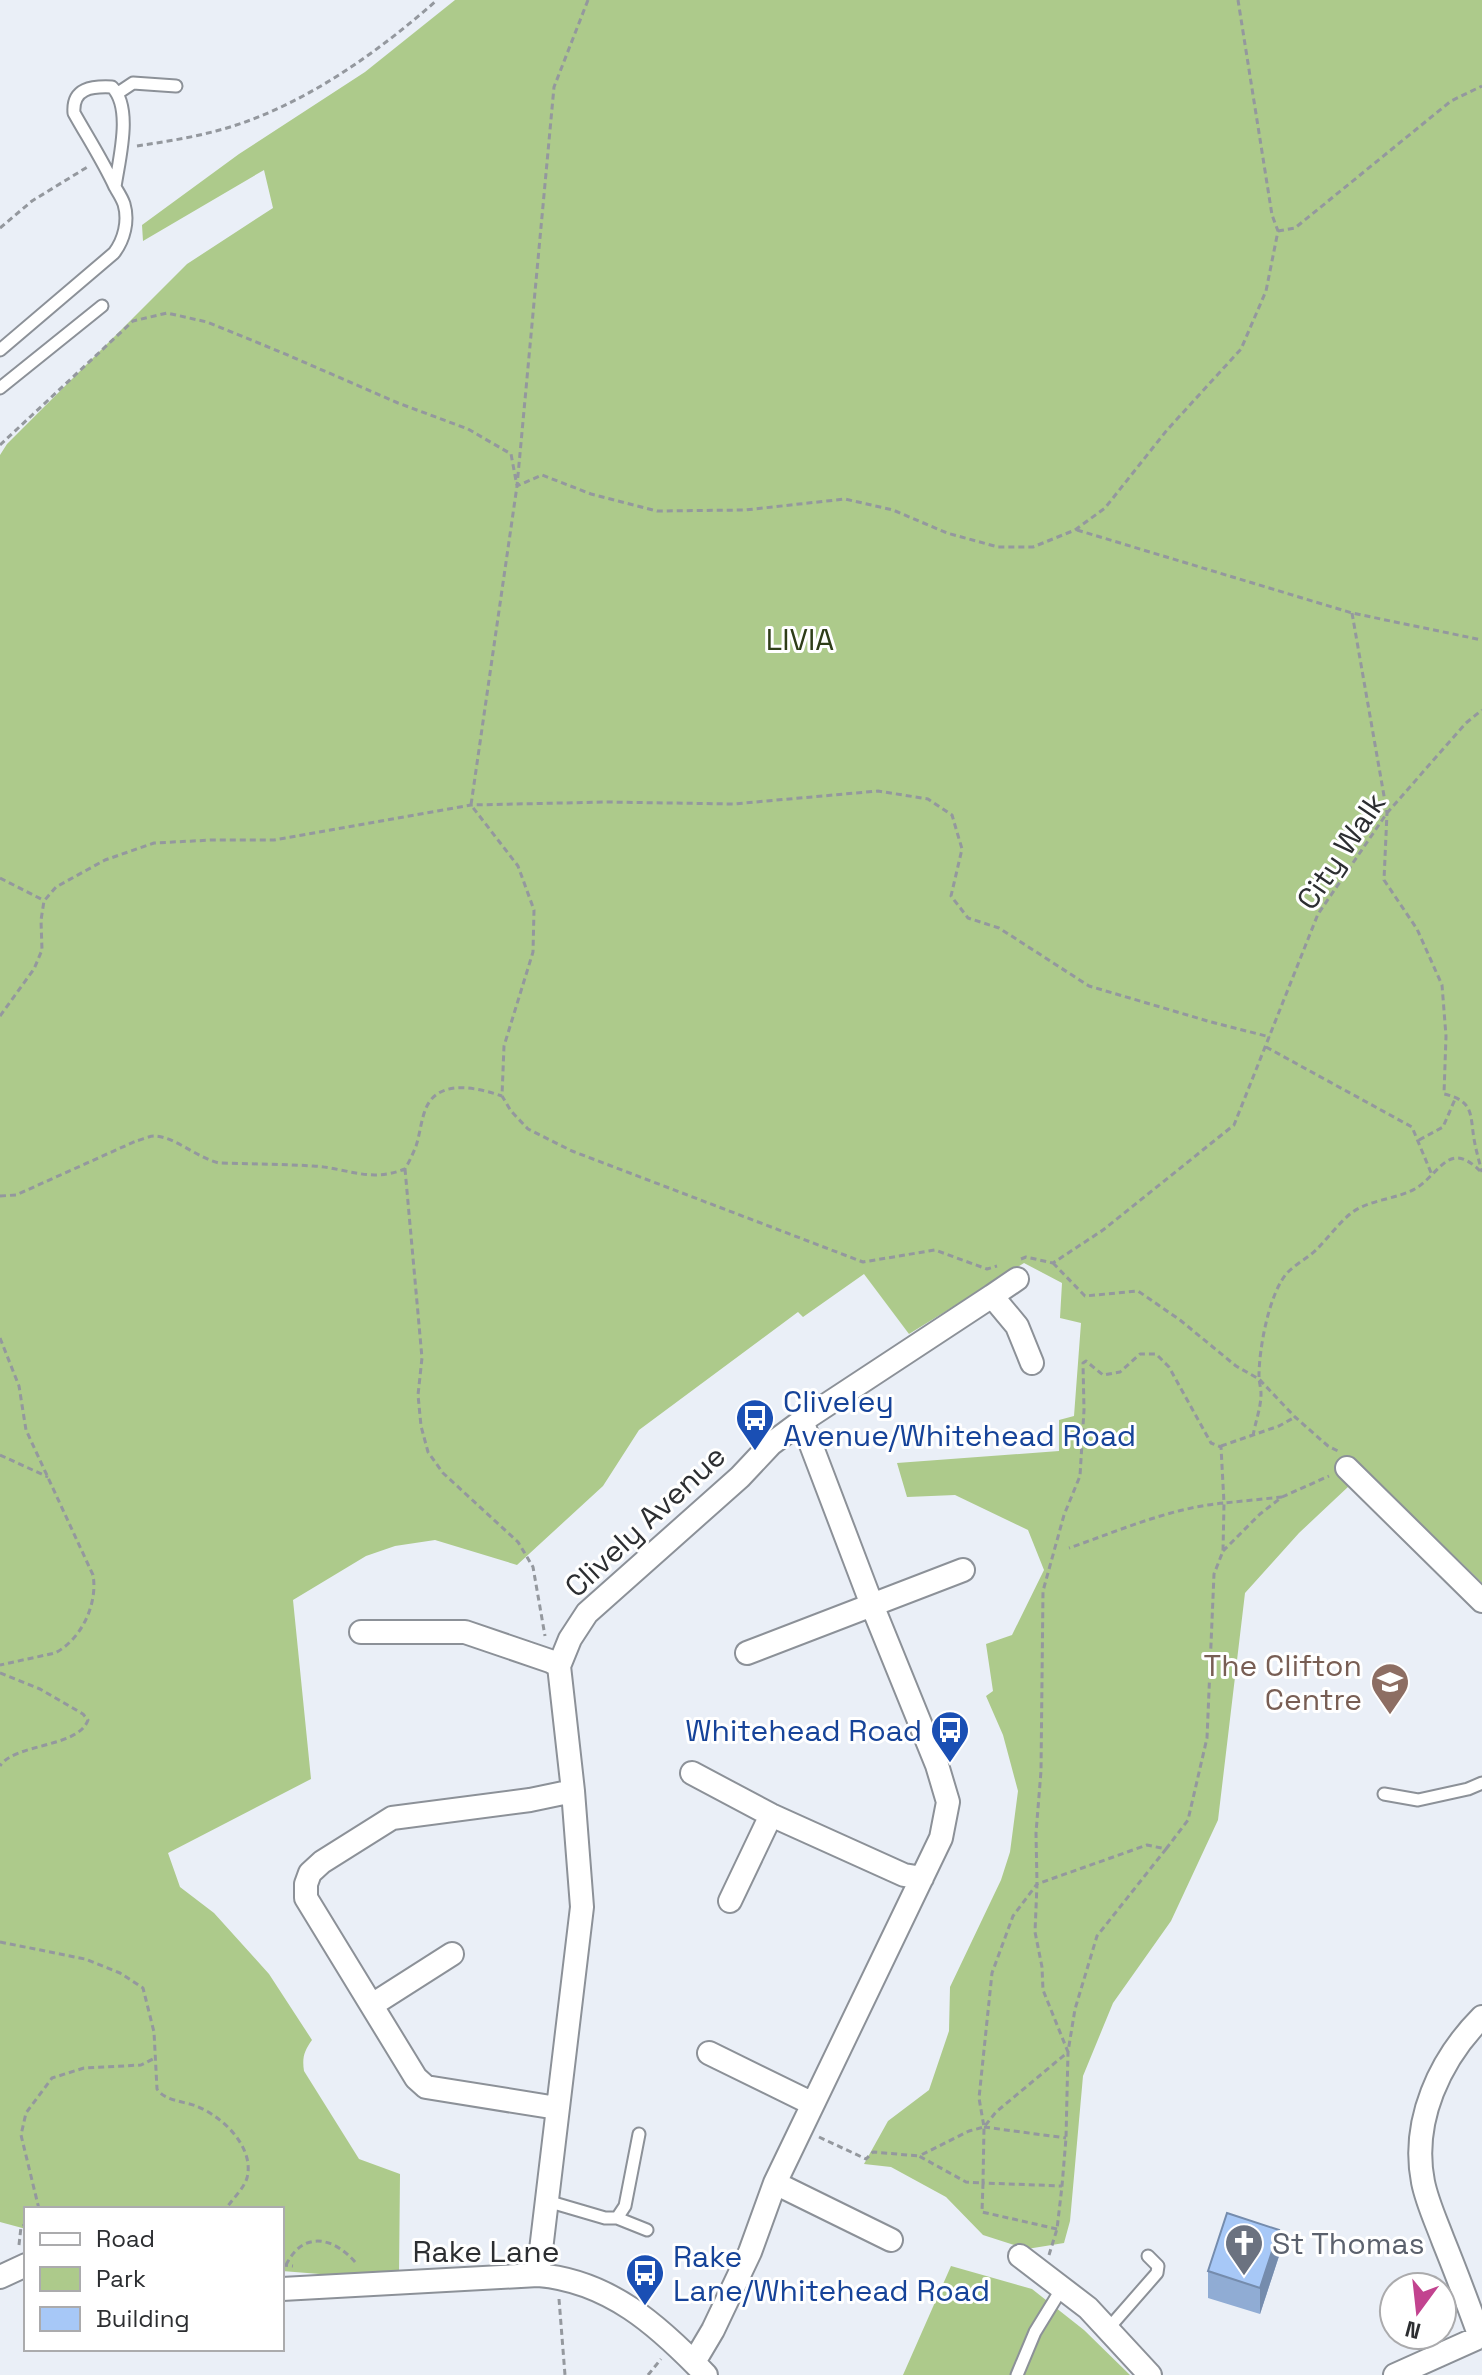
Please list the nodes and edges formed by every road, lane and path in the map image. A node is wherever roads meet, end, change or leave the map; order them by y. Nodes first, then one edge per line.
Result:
1 (437, 0) edge
2 (588, 0) edge
3 (1238, 0) edge
4 (176, 86) dead end
5 (1482, 86) edge
6 (118, 93) junction
7 (120, 150) junction
8 (101, 159) junction
9 (115, 187) junction
10 (0, 228) edge
11 (1278, 231) junction
12 (102, 306) dead end
13 (0, 350) edge
14 (0, 388) edge
15 (0, 445) edge
16 (517, 486) junction
17 (1075, 530) junction
18 (1352, 613) junction
19 (1482, 640) edge
20 (1482, 710) edge
21 (471, 805) junction
22 (1387, 813) junction
23 (0, 878) edge
24 (44, 901) junction
25 (0, 1016) edge
26 (1270, 1037) junction
27 (1266, 1047) junction
28 (502, 1096) junction
29 (1456, 1097) junction
30 (1417, 1140) junction
31 (405, 1169) junction
32 (1482, 1172) edge
33 (1432, 1175) junction
34 (0, 1196) edge
35 (1053, 1263) junction
36 (1015, 1271) junction
37 (992, 1296) junction
38 (0, 1338) edge
39 (1032, 1363) dead end
40 (1259, 1379) junction
41 (1295, 1417) junction
42 (802, 1421) junction
43 (1253, 1436) junction
44 (1221, 1447) junction
45 (0, 1455) edge
46 (1347, 1468) junction
47 (48, 1477) junction
48 (1282, 1497) junction
49 (1224, 1503) junction
50 (1069, 1548) dead end
51 (1223, 1551) junction
52 (963, 1570) dead end
53 (1482, 1601) edge
54 (872, 1605) junction
55 (361, 1632) dead end
56 (747, 1653) dead end
57 (554, 1664) junction
58 (0, 1665) edge
59 (0, 1673) edge
60 (0, 1766) edge
61 (692, 1773) dead end
62 (1482, 1783) edge
63 (573, 1791) junction
64 (1384, 1794) dead end
65 (771, 1815) junction
66 (1166, 1849) junction
67 (922, 1878) junction
68 (1037, 1884) junction
69 (730, 1901) dead end
70 (0, 1942) edge
71 (452, 1954) dead end
72 (372, 2005) junction
73 (1482, 2017) edge
74 (1068, 2052) junction
75 (709, 2053) dead end
76 (155, 2058) junction
77 (813, 2104) junction
78 (557, 2108) junction
79 (984, 2127) junction
80 (801, 2129) junction
81 (639, 2134) dead end
82 (1066, 2138) junction
83 (919, 2156) junction
84 (775, 2183) junction
85 (983, 2183) junction
86 (1062, 2186) junction
87 (546, 2201) junction
88 (39, 2207) edge
89 (227, 2207) edge
90 (617, 2218) junction
91 (1057, 2229) junction
92 (647, 2230) dead end
93 (891, 2240) dead end
94 (0, 2252) edge
95 (1020, 2256) dead end
96 (1148, 2256) dead end
97 (286, 2265) dead end
98 (15, 2270) edge
99 (363, 2272) dead end
100 (1043, 2274) junction
101 (548, 2276) junction
102 (1062, 2288) junction
103 (284, 2289) edge
104 (1108, 2329) junction
105 (1481, 2336) edge
106 (700, 2369) edge
107 (1407, 2373) edge
108 (565, 2375) edge
109 (1017, 2375) edge
110 (1150, 2375) edge

1 - 7 path
2 - 16 path
3 - 11 path
4 - 6 lane
5 - 11 path
6 - 7 lane
6 - 8 lane
7 - 9 lane
8 - 9 lane
8 - 10 path
9 - 13 lane
11 - 17 path
12 - 14 lane
15 - 16 path
16 - 17 path
16 - 21 path
17 - 18 path
18 - 19 path
18 - 22 path
20 - 22 path, City Walk
21 - 24 path
21 - 26 path
21 - 28 path
22 - 26 path, City Walk
22 - 29 path
23 - 24 path
24 - 25 path
26 - 27 path, City Walk
27 - 30 path
27 - 35 path, City Walk
28 - 31 path
28 - 36 path
29 - 30 path
29 - 32 path
30 - 33 path
31 - 34 path
31 - 57 path
32 - 33 path
33 - 40 path
35 - 36 path
35 - 40 path
36 - 37 street, Clively Avenue
37 - 39 street
37 - 42 street, Clively Avenue
38 - 47 path
40 - 41 path
40 - 43 path
41 - 43 path
41 - 46 path
42 - 54 street
42 - 57 street, Clively Avenue
43 - 44 path
44 - 49 path
44 - 68 path
45 - 47 path
46 - 48 path
46 - 53 street
47 - 58 path
48 - 49 path
48 - 51 path
49 - 50 path
49 - 51 path
51 - 66 path
52 - 54 street
54 - 56 street
54 - 67 street
55 - 57 street
57 - 63 street
59 - 60 path
61 - 65 street
62 - 64 lane
63 - 72 street
63 - 78 street
65 - 67 street
65 - 69 street
66 - 68 path
66 - 74 path
67 - 77 street
68 - 74 path
68 - 79 path
70 - 76 path
71 - 72 street
72 - 78 street
73 - 105 street
74 - 79 path
74 - 82 path
75 - 77 street
76 - 88 path
76 - 89 path
77 - 80 street
78 - 87 street
79 - 82 path
79 - 83 path
79 - 85 path
80 - 83 path
80 - 84 street
81 - 90 lane
82 - 86 path
83 - 85 path
84 - 93 street
84 - 106 street
85 - 86 path
85 - 91 path
86 - 91 path
87 - 90 lane
87 - 101 street
90 - 92 lane
91 - 100 path
94 - 98 street
95 - 100 street
96 - 104 lane
97 - 99 path
100 - 102 street
101 - 103 street, Rake Lane
101 - 106 street, Rake Lane
101 - 108 path
102 - 104 street
102 - 109 lane
104 - 110 street
105 - 107 street

